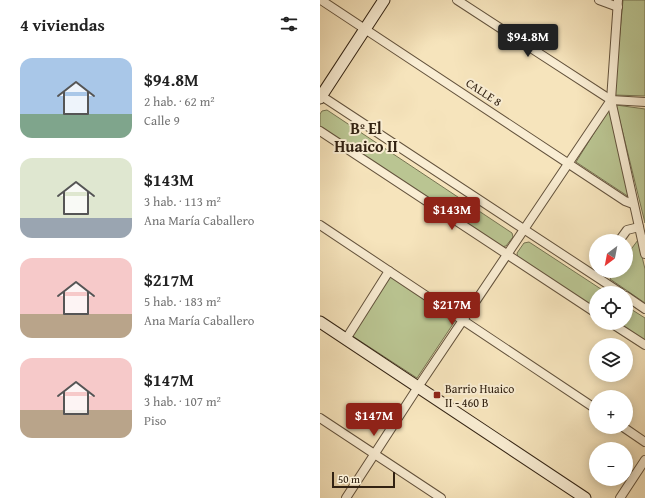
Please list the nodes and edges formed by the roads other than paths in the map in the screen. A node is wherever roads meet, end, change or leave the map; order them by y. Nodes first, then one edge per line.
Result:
1 (321, 0) edge
2 (384, 0) edge
3 (457, 0) edge
4 (599, 0) edge
5 (618, 4) edge
6 (365, 29) junction
7 (320, 96) edge
8 (611, 100) junction
9 (645, 102) edge
10 (320, 131) edge
11 (569, 163) junction
12 (633, 204) junction
13 (320, 225) edge
14 (638, 227) junction
15 (524, 229) junction
16 (624, 234) edge
17 (645, 254) edge
18 (507, 255) junction
19 (589, 269) edge
20 (389, 271) junction
21 (602, 278) edge
22 (612, 286) edge
23 (633, 301) edge
24 (589, 308) edge
25 (645, 309) edge
26 (462, 321) junction
27 (320, 322) edge
28 (622, 330) edge
29 (346, 339) junction
30 (645, 345) edge
31 (418, 387) junction
32 (589, 404) edge
33 (320, 418) edge
34 (633, 434) edge
35 (645, 442) edge
36 (375, 454) junction
37 (645, 460) edge
38 (346, 498) edge
39 (441, 498) edge
40 (586, 498) edge
41 (620, 498) edge

1 - 6 street, CALLE 8
2 - 6 street
3 - 8 street
4 - 5 street
5 - 8 street
6 - 7 street
6 - 11 street, CALLE 8
7 - 15 street
8 - 9 street
8 - 11 street
8 - 12 street
10 - 18 street
11 - 12 street, CALLE 8
11 - 15 street
12 - 14 street
13 - 20 street
14 - 16 street
14 - 17 street
15 - 18 street
15 - 19 street
18 - 24 street
18 - 26 street
20 - 26 street
20 - 29 street
21 - 22 street
23 - 25 street
26 - 31 street
26 - 32 street
27 - 29 street
28 - 30 street
29 - 31 street
31 - 36 street
31 - 40 street
33 - 36 street
34 - 35 street
36 - 38 street
36 - 39 street
37 - 41 street

